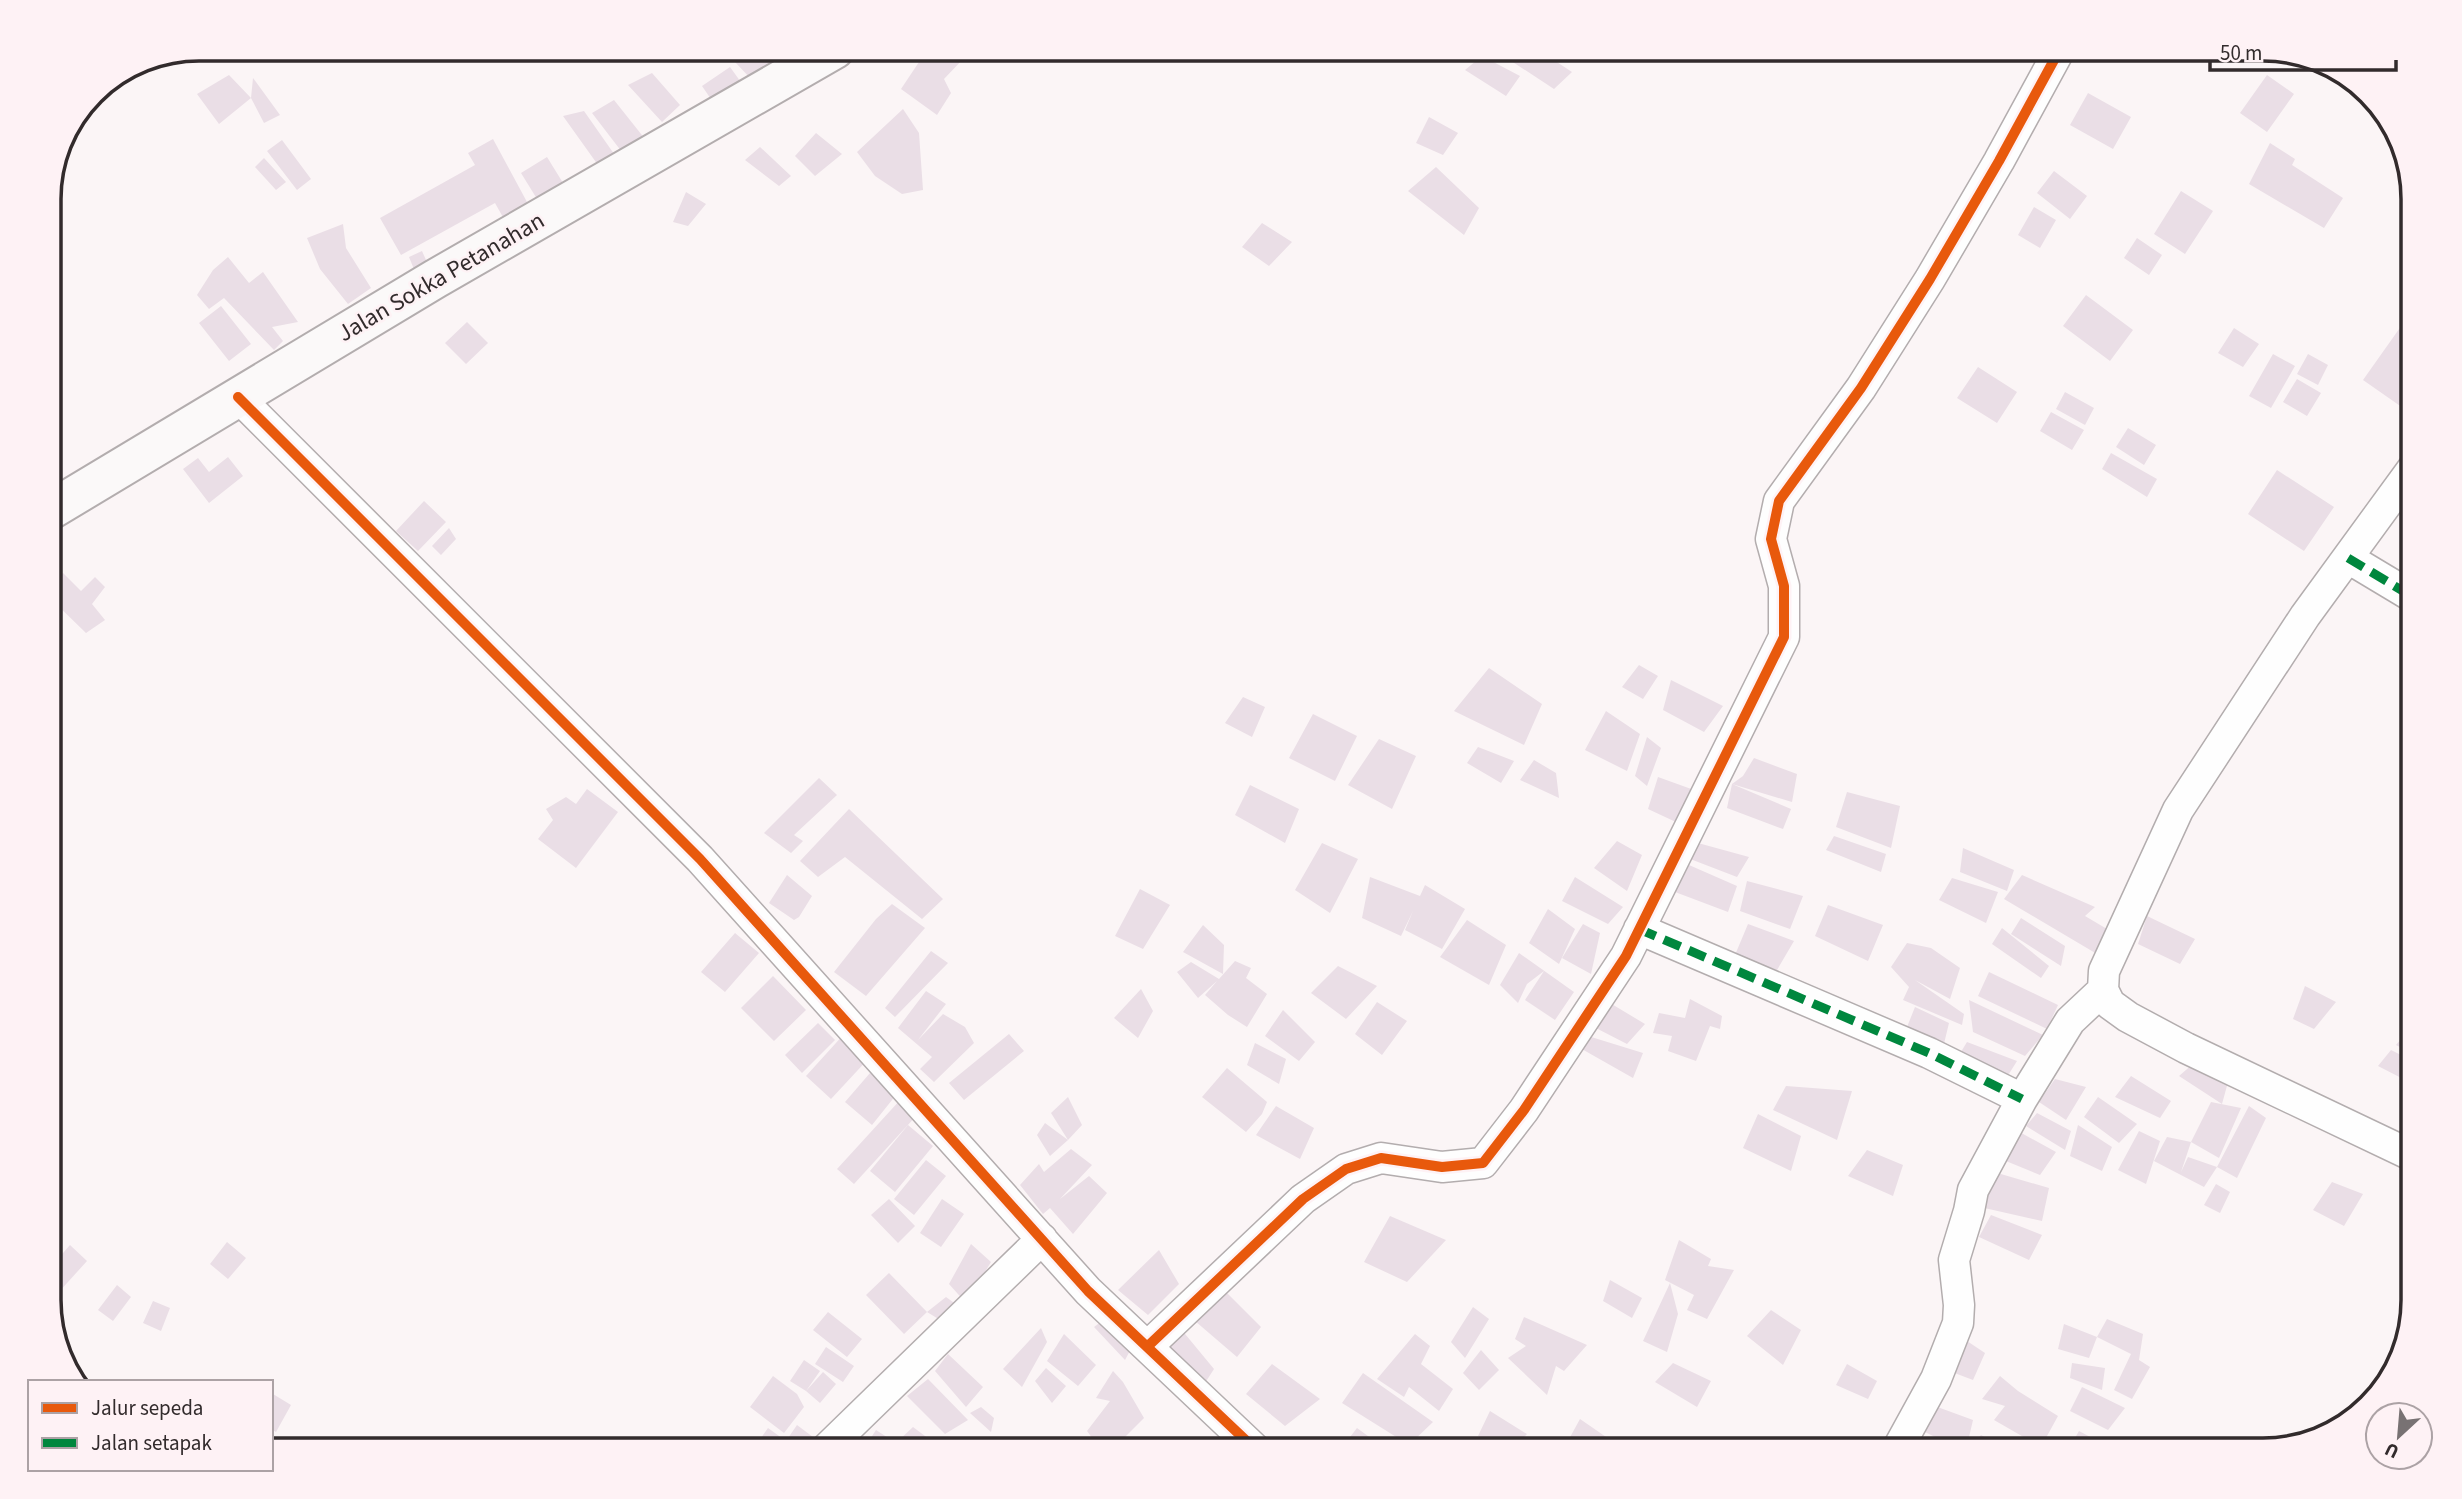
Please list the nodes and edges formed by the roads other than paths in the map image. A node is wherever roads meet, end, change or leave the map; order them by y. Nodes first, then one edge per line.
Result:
1 (2053, 61) edge
2 (813, 62) edge
3 (238, 397) junction
4 (2400, 486) edge
5 (62, 502) edge
6 (2348, 558) junction
7 (2400, 589) edge
8 (1639, 929) junction
9 (2103, 990) junction
10 (2022, 1100) junction
11 (2401, 1150) edge
12 (1042, 1240) junction
13 (1147, 1347) junction
14 (837, 1438) edge
15 (1243, 1438) edge
16 (1904, 1438) edge

1 - 8 street
2 - 3 main road, Jalan Sokka Petanahan
3 - 5 main road, Jalan Sokka Petanahan
3 - 12 street
4 - 6 street
6 - 7 street
6 - 9 street
8 - 10 street
8 - 13 street
9 - 10 street
9 - 11 street
10 - 16 street
12 - 13 street
12 - 14 street
13 - 15 street

